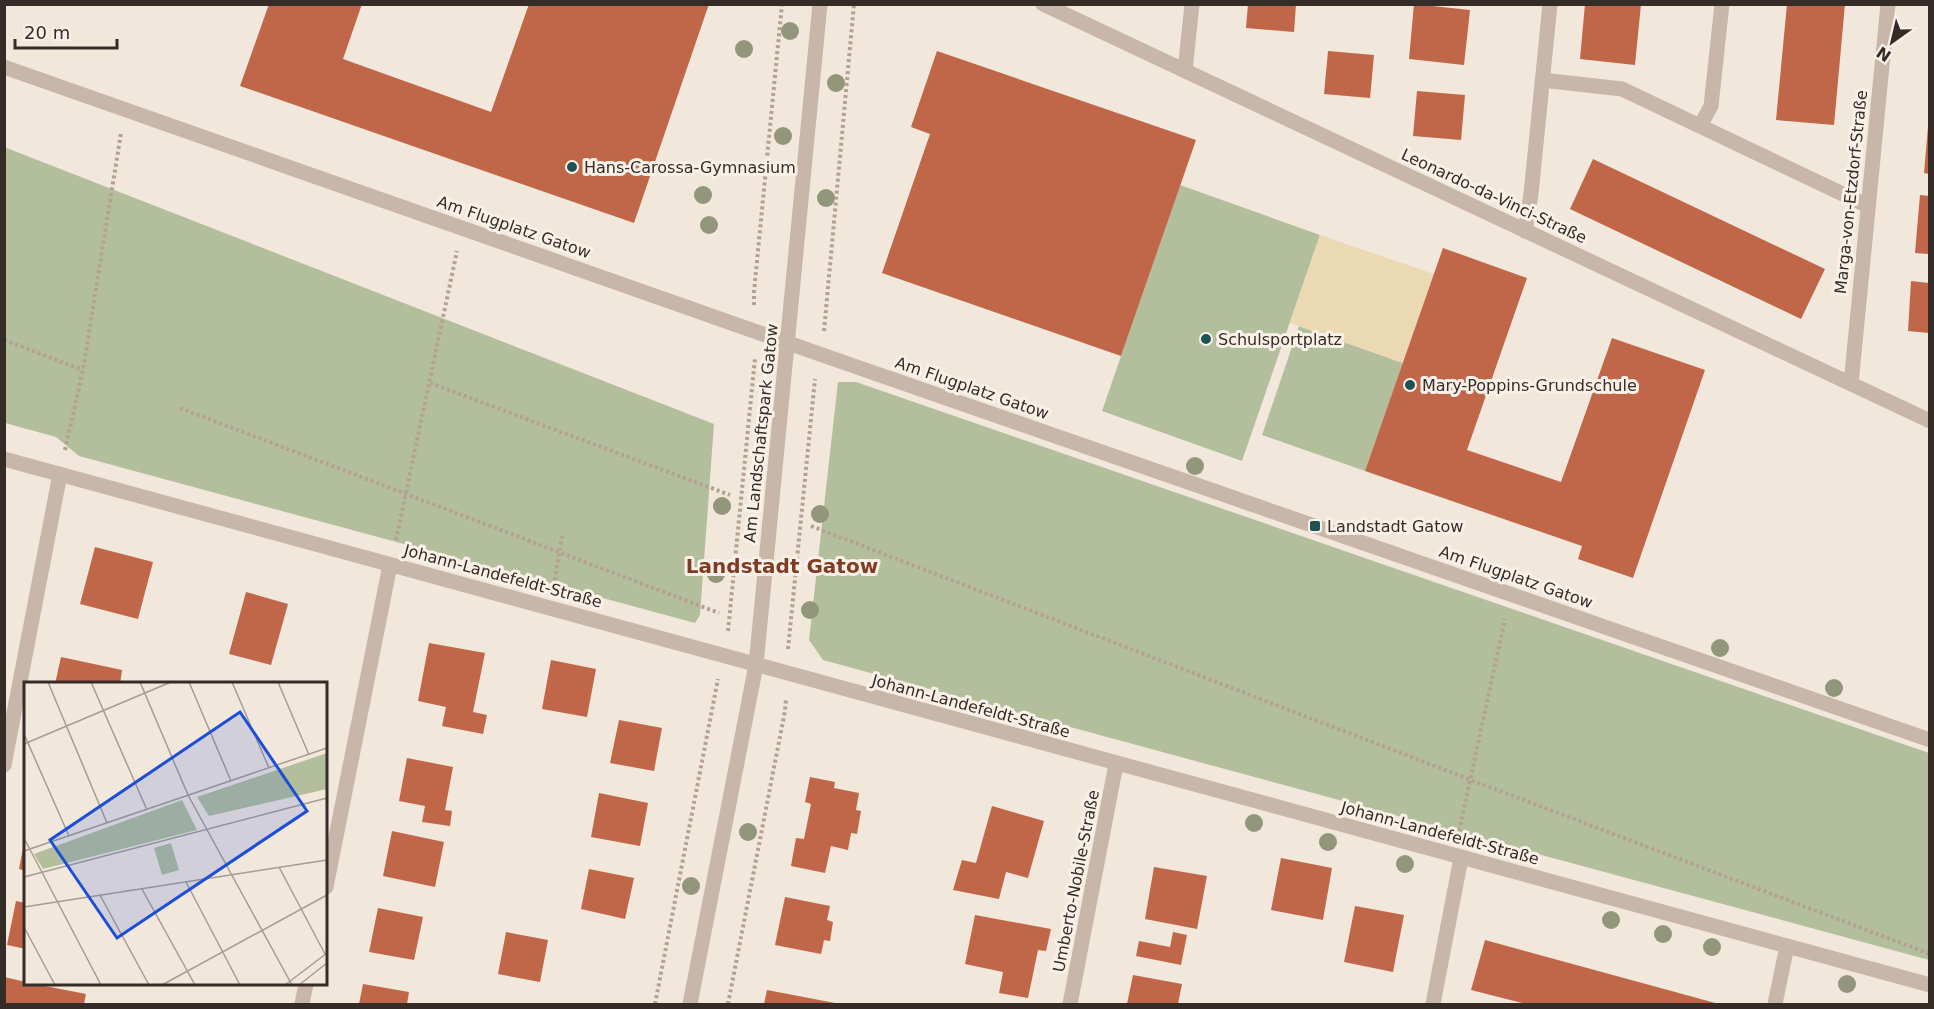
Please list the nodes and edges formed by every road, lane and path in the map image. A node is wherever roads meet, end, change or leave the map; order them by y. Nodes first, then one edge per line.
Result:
1 (782, 4) edge
2 (820, 4) edge
3 (854, 4) edge
4 (1043, 4) edge
5 (1192, 4) edge
6 (1550, 4) edge
7 (1722, 4) edge
8 (1888, 4) edge
9 (4, 67) edge
10 (1185, 71) junction
11 (1542, 80) junction
12 (1700, 126) junction
13 (119, 141) dead end
14 (1868, 206) junction
15 (1525, 231) junction
16 (456, 258) dead end
17 (755, 331) junction
18 (4, 340) edge
19 (787, 342) junction
20 (819, 354) junction
21 (83, 370) junction
22 (430, 383) junction
23 (1851, 384) junction
24 (180, 408) dead end
25 (1929, 421) edge
26 (4, 459) edge
27 (60, 474) junction
28 (406, 495) junction
29 (730, 495) dead end
30 (811, 526) dead end
31 (562, 536) dead end
32 (561, 554) junction
33 (390, 564) junction
34 (553, 590) dead end
35 (719, 613) dead end
36 (1504, 624) dead end
37 (722, 655) junction
38 (756, 665) junction
39 (786, 674) junction
40 (1929, 740) edge
41 (1116, 764) junction
42 (4, 765) edge
43 (1471, 780) junction
44 (1458, 857) junction
45 (327, 882) edge
46 (1786, 946) junction
47 (1929, 954) edge
48 (306, 985) edge
49 (1929, 985) edge
50 (302, 1005) edge
51 (655, 1005) edge
52 (690, 1005) edge
53 (728, 1005) edge
54 (1070, 1005) edge
55 (1433, 1005) edge
56 (1775, 1005) edge

1 - 17 path
2 - 19 street, Am Landschaftspark Gatow
3 - 20 path
4 - 10 street, Leonardo-da-Vinci-Straße
5 - 10 street
6 - 11 street
7 - 12 street
8 - 14 street, Marga-von-Etzdorf-Straße
9 - 17 street, Am Flugplatz Gatow
10 - 15 street, Leonardo-da-Vinci-Straße
11 - 12 street
11 - 15 street
12 - 14 street
13 - 21 path
14 - 23 street, Marga-von-Etzdorf-Straße
15 - 23 street, Leonardo-da-Vinci-Straße
16 - 22 path
17 - 19 street, Am Flugplatz Gatow
17 - 37 path
18 - 21 path
19 - 20 street, Am Flugplatz Gatow
19 - 38 street, Am Landschaftspark Gatow
20 - 39 path
20 - 40 street, Am Flugplatz Gatow
21 - 27 path
22 - 28 path
22 - 29 path
23 - 25 street, Leonardo-da-Vinci-Straße
24 - 28 path
26 - 27 street, Johann-Landefeldt-Straße
27 - 33 street, Johann-Landefeldt-Straße
27 - 42 street
28 - 32 path
28 - 33 path
30 - 43 path
31 - 32 path
32 - 34 path
32 - 35 path
33 - 37 street, Johann-Landefeldt-Straße
33 - 45 street
36 - 43 path
37 - 38 street, Johann-Landefeldt-Straße
37 - 51 path
38 - 39 street, Johann-Landefeldt-Straße
38 - 52 street, Am Landschaftspark Gatow
39 - 41 street, Johann-Landefeldt-Straße
39 - 53 path
41 - 44 street, Johann-Landefeldt-Straße
41 - 54 street, Umberto-Nobile-Straße
43 - 44 path
43 - 47 path
44 - 46 street, Johann-Landefeldt-Straße
44 - 55 street
46 - 49 street, Johann-Landefeldt-Straße
46 - 56 street
48 - 50 street

